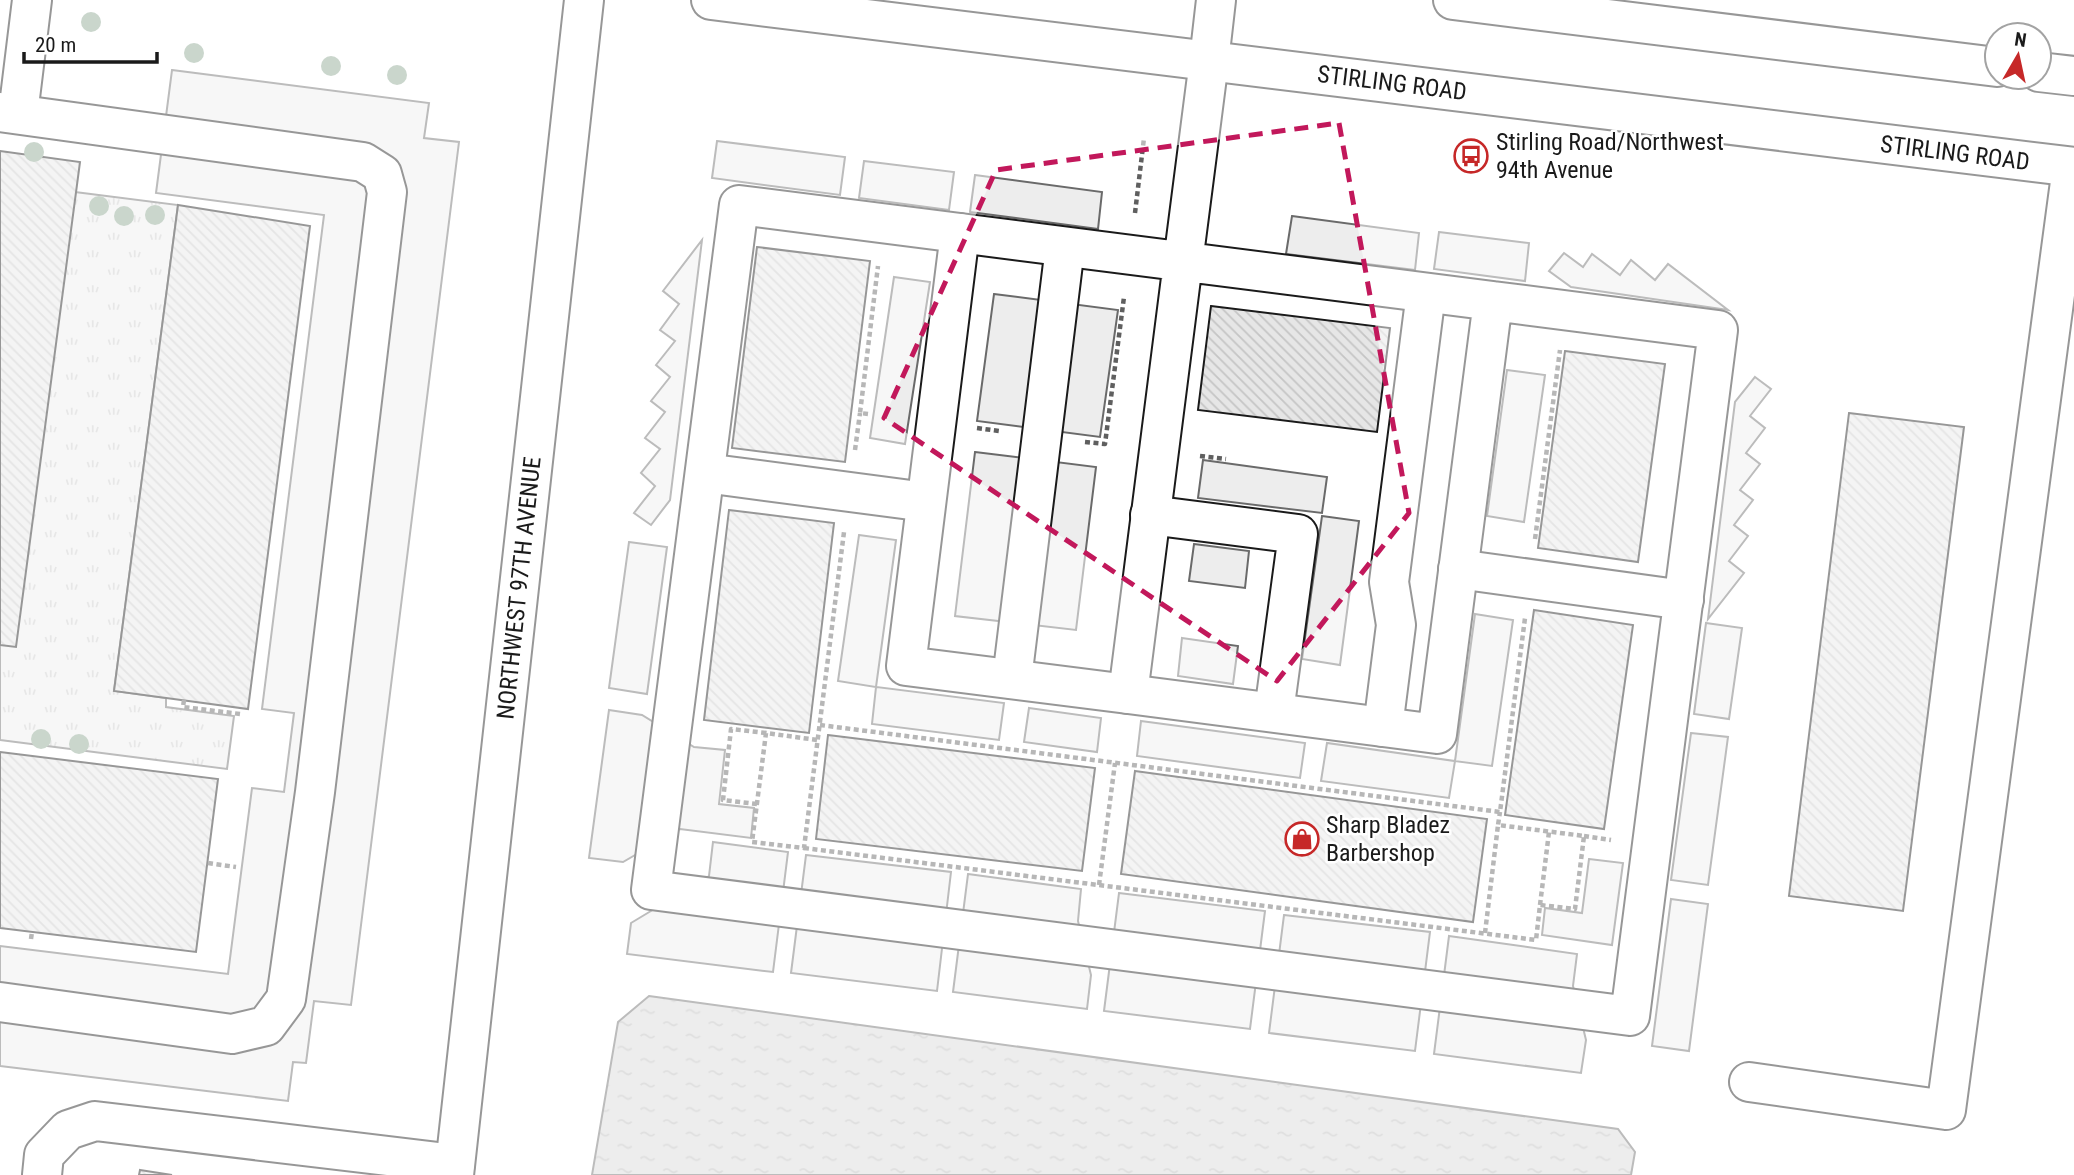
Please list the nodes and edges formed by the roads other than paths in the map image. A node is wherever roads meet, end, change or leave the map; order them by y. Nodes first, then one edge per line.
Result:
1 (32, 0) edge
2 (584, 0) edge
3 (710, 0) edge
4 (1216, 0) edge
5 (1453, 0) edge
6 (1209, 61) junction
7 (1983, 65) edge
8 (2053, 74) edge
9 (2074, 76) edge
10 (9, 113) edge
11 (2073, 167) edge
12 (960, 233) junction
13 (1065, 247) junction
14 (1183, 262) junction
15 (1426, 293) junction
16 (1493, 301) junction
17 (705, 473) junction
18 (926, 502) junction
19 (1150, 514) junction
20 (1458, 569) junction
21 (1684, 600) junction
22 (1012, 679) junction
23 (1128, 694) junction
24 (1274, 712) junction
25 (1383, 727) junction
26 (0, 1002) edge
27 (1749, 1082) dead end
28 (454, 1170) edge
29 (42, 1175) edge

1 - 10 main road
2 - 28 main road, NORTHWEST 97TH AVENUE
3 - 6 main road, STIRLING ROAD
4 - 6 main road
5 - 7 main road
6 - 11 main road, STIRLING ROAD
6 - 14 main road
8 - 9 main road
10 - 26 main road
11 - 27 main road
12 - 13 main road
12 - 17 main road
12 - 18 main road
13 - 14 main road
13 - 22 main road
14 - 15 main road
14 - 19 main road
15 - 16 main road
15 - 25 main road
16 - 20 main road
16 - 21 main road
17 - 18 main road
17 - 21 main road
18 - 22 main road
19 - 23 main road
19 - 24 main road
20 - 21 main road
20 - 25 main road
22 - 23 main road
23 - 24 main road
24 - 25 main road
28 - 29 main road

